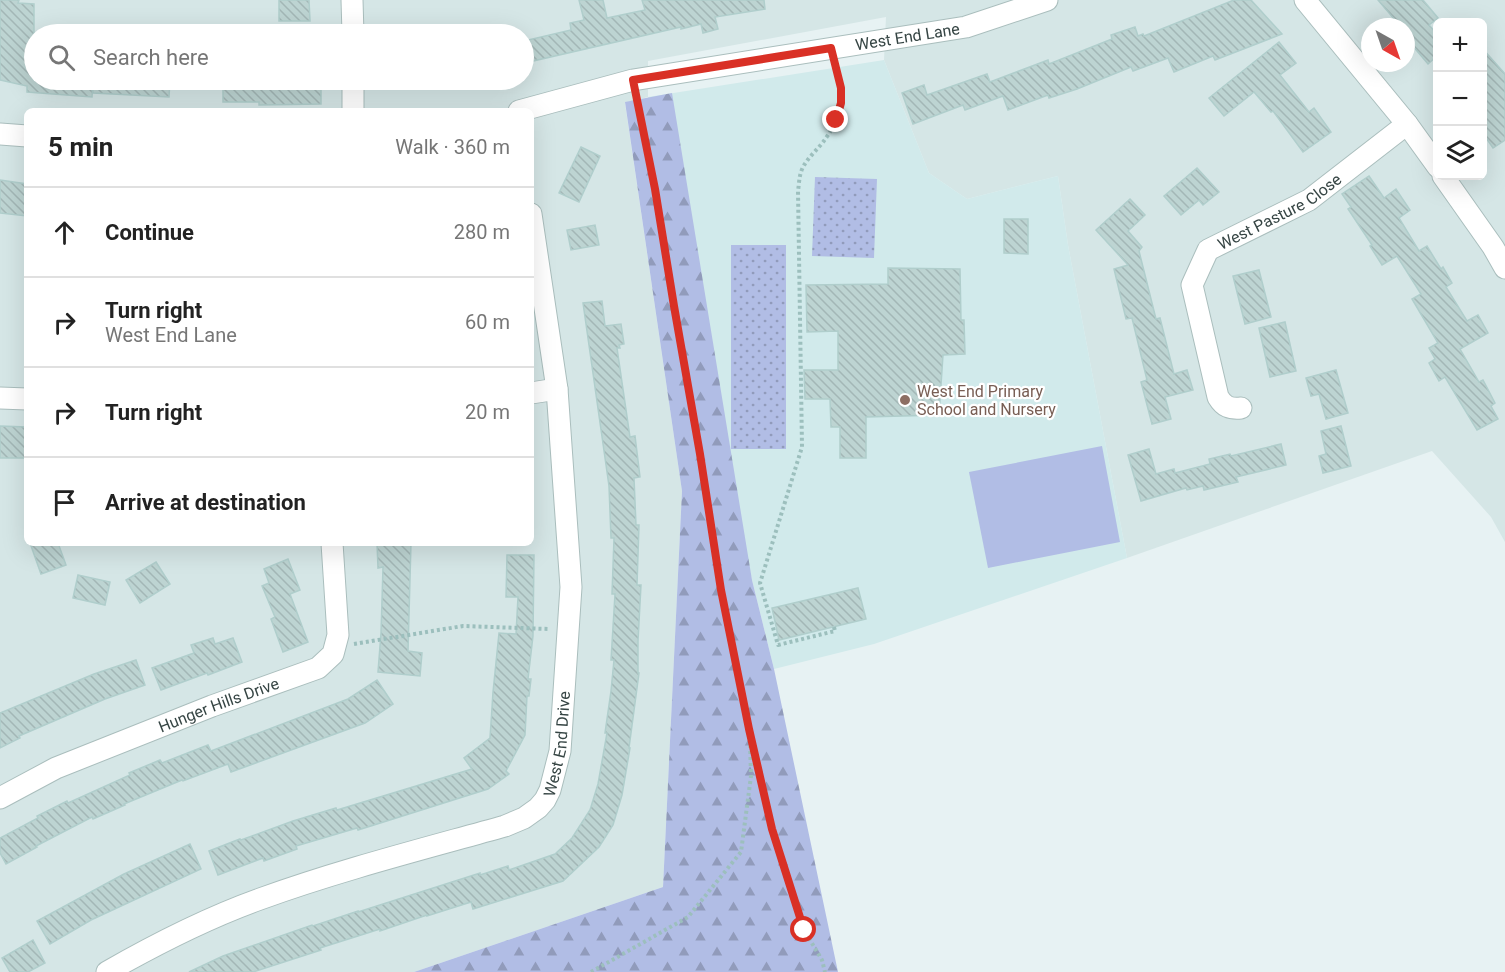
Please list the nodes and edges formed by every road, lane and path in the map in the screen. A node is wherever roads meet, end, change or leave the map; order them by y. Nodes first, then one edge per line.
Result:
1 (352, 0) edge
2 (1047, 0) edge
3 (1305, 0) edge
4 (352, 24) edge
5 (831, 48) junction
6 (633, 80) junction
7 (353, 90) edge
8 (353, 108) edge
9 (530, 108) edge
10 (1407, 124) junction
11 (0, 134) edge
12 (24, 136) edge
13 (1433, 161) edge
14 (1446, 180) edge
15 (534, 234) edge
16 (1505, 268) edge
17 (557, 389) junction
18 (534, 393) edge
19 (0, 398) edge
20 (24, 399) edge
21 (1241, 408) dead end
22 (332, 546) edge
23 (834, 627) dead end
24 (568, 629) junction
25 (336, 644) junction
26 (749, 729) junction
27 (0, 798) edge
28 (107, 972) edge
29 (591, 972) edge
30 (825, 972) edge

1 - 4 street
2 - 5 street, West End Lane
3 - 10 street
5 - 6 street, West End Lane
5 - 23 path
6 - 9 street, West End Lane
6 - 26 path
7 - 8 street
10 - 13 street
10 - 21 street, West Pasture Close
11 - 12 street
14 - 16 street
15 - 17 street, West End Drive
17 - 18 street
17 - 24 street, West End Drive
19 - 20 street
22 - 25 street
24 - 25 path
24 - 28 street, West End Drive
25 - 27 street, Hunger Hills Drive
26 - 29 path
26 - 30 path

